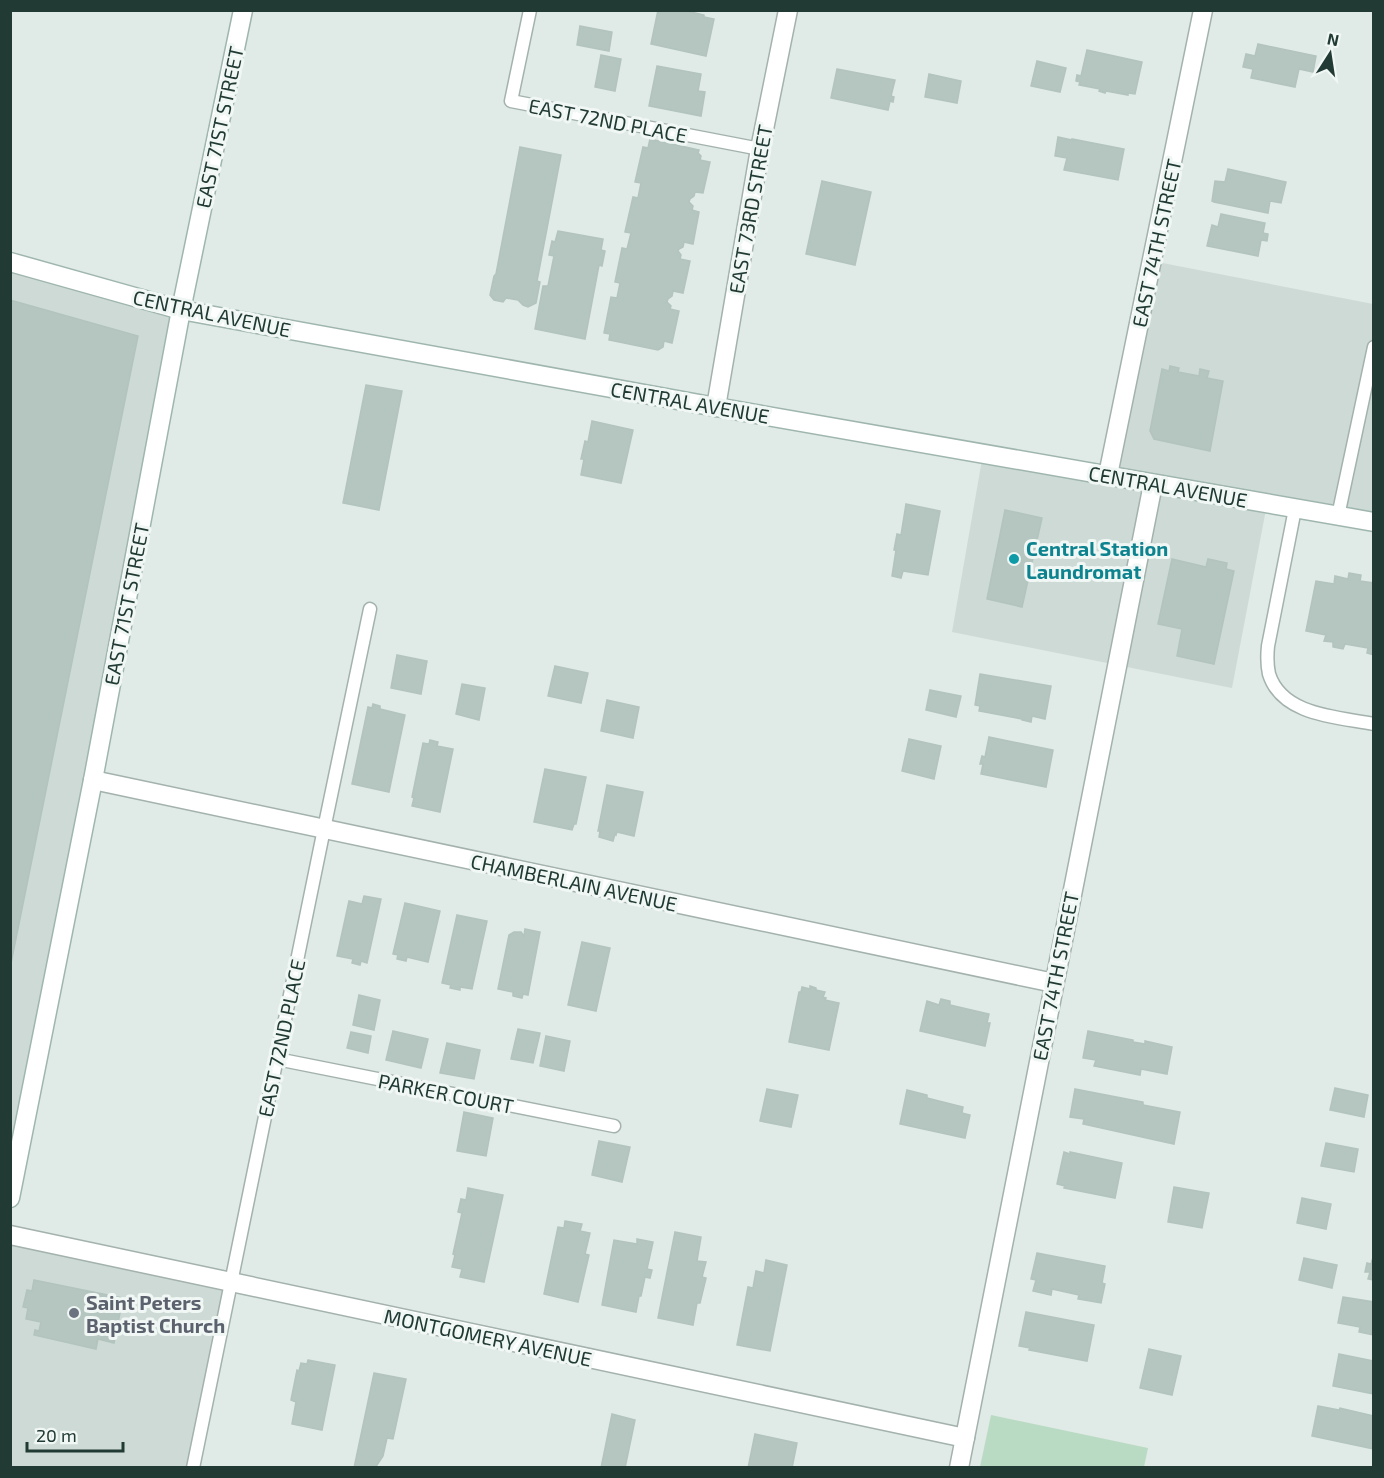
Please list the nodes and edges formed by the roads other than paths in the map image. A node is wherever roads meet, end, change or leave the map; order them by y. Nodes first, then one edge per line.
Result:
1 (243, 10) edge
2 (530, 10) edge
3 (788, 10) edge
4 (1203, 10) edge
5 (760, 149) junction
6 (10, 262) edge
7 (181, 310) junction
8 (1374, 347) edge
9 (716, 407) junction
10 (1108, 476) junction
11 (1153, 484) junction
12 (1295, 509) junction
13 (1338, 516) junction
14 (1374, 522) edge
15 (370, 609) dead end
16 (1374, 724) edge
17 (93, 780) junction
18 (324, 829) junction
19 (1054, 983) junction
20 (277, 1059) junction
21 (614, 1126) dead end
22 (10, 1198) edge
23 (10, 1235) edge
24 (231, 1282) junction
25 (965, 1438) junction
26 (193, 1467) edge
27 (959, 1467) edge

1 - 7 street, EAST 71ST STREET
2 - 5 lane, EAST 72ND PLACE
3 - 5 street, EAST 73RD STREET
4 - 10 street, EAST 74TH STREET
5 - 9 street, EAST 73RD STREET
6 - 7 street, CENTRAL AVENUE
7 - 9 street, CENTRAL AVENUE
7 - 17 street, EAST 71ST STREET
8 - 13 lane
9 - 10 street, CENTRAL AVENUE
10 - 11 street, CENTRAL AVENUE
11 - 12 street, CENTRAL AVENUE
11 - 19 street, EAST 74TH STREET
12 - 13 street, CENTRAL AVENUE
12 - 16 lane
13 - 14 street, CENTRAL AVENUE
15 - 18 lane, EAST 72ND PLACE
17 - 18 street, CHAMBERLAIN AVENUE
17 - 22 street, EAST 71ST STREET
18 - 19 street, CHAMBERLAIN AVENUE
18 - 20 lane, EAST 72ND PLACE
19 - 25 street, EAST 74TH STREET
20 - 21 lane, PARKER COURT
20 - 24 lane, EAST 72ND PLACE
23 - 24 street, MONTGOMERY AVENUE
24 - 25 street, MONTGOMERY AVENUE
24 - 26 lane, EAST 72ND PLACE
25 - 27 street, EAST 74TH STREET

